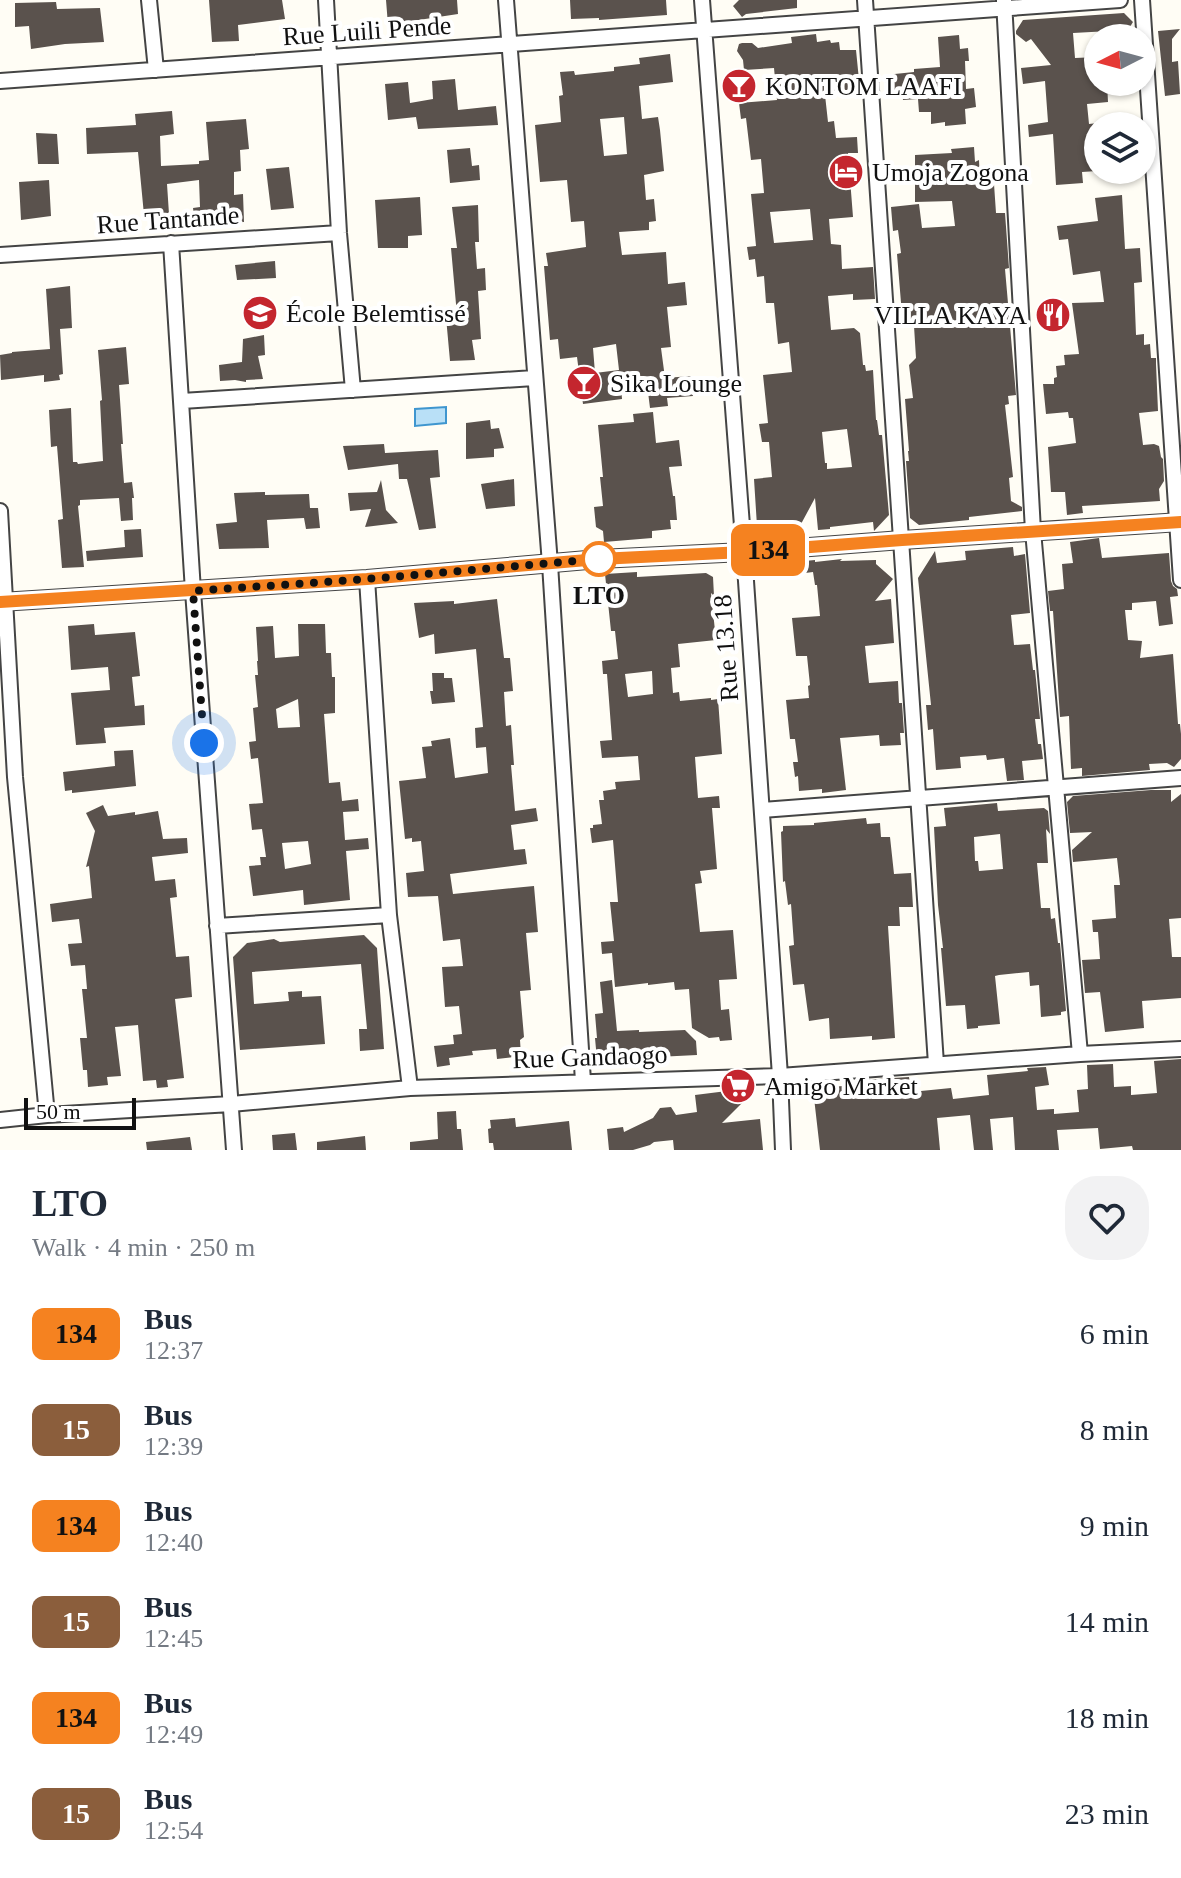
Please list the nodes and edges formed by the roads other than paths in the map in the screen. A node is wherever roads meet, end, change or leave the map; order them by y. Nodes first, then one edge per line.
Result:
1 (149, 0) edge
2 (326, 0) edge
3 (506, 0) edge
4 (702, 0) edge
5 (865, 0) edge
6 (1120, 0) edge
7 (1142, 0) edge
8 (1004, 4) edge
9 (867, 18) junction
10 (704, 30) junction
11 (509, 44) junction
12 (331, 57) junction
13 (156, 70) junction
14 (0, 81) edge
15 (339, 233) junction
16 (171, 243) junction
17 (0, 255) edge
18 (534, 378) junction
19 (353, 390) junction
20 (182, 401) junction
21 (0, 511) edge
22 (1179, 522) edge
23 (1033, 531) junction
24 (902, 540) junction
25 (744, 552) junction
26 (550, 564) junction
27 (367, 579) junction
28 (1181, 580) edge
29 (193, 591) junction
30 (3, 602) edge
31 (8, 777) edge
32 (1181, 778) edge
33 (1055, 789) junction
34 (918, 797) junction
35 (762, 810) junction
36 (389, 915) junction
37 (217, 926) junction
38 (1181, 1049) edge
39 (1080, 1054) junction
40 (936, 1064) junction
41 (780, 1076) junction
42 (583, 1081) junction
43 (410, 1088) junction
44 (231, 1104) junction
45 (47, 1115) junction
46 (0, 1120) edge
47 (234, 1150) edge
48 (783, 1150) edge

1 - 13 street
2 - 12 street
3 - 11 street
4 - 10 street, Rue 13.18
5 - 9 street
6 - 8 street, Rue Luili Pende
7 - 22 street
8 - 9 street, Rue Luili Pende
8 - 23 street
9 - 10 street, Rue Luili Pende
9 - 24 street
10 - 11 street, Rue Luili Pende
10 - 25 street, Rue 13.18
11 - 12 street, Rue Luili Pende
11 - 18 street
12 - 13 street, Rue Luili Pende
12 - 15 street
13 - 14 street, Rue Luili Pende
15 - 16 street, Rue Tantande
15 - 19 street
16 - 17 street, Rue Tantande
16 - 20 street
18 - 19 street
18 - 26 street
19 - 20 street
20 - 29 street
21 - 30 street
22 - 23 street
22 - 28 street
23 - 24 street
23 - 33 street
24 - 25 street
24 - 34 street
25 - 26 street
25 - 35 street, Rue 13.18
26 - 27 street
26 - 42 street
27 - 29 street
27 - 36 street
29 - 30 street
29 - 37 street
30 - 31 street
31 - 45 street
32 - 33 street
33 - 34 street
33 - 39 street
34 - 35 street
34 - 40 street
35 - 41 street, Rue 13.18
36 - 37 street
36 - 43 street
37 - 44 street
38 - 39 street, Rue Gandaogo
39 - 40 street, Rue Gandaogo
40 - 41 street, Rue Gandaogo
41 - 42 street, Rue Gandaogo
41 - 48 street, Rue 13.18
42 - 43 street, Rue Gandaogo
43 - 44 street, Rue Gandaogo
44 - 45 street, Rue Gandaogo
44 - 47 street
45 - 46 street, Rue Gandaogo

